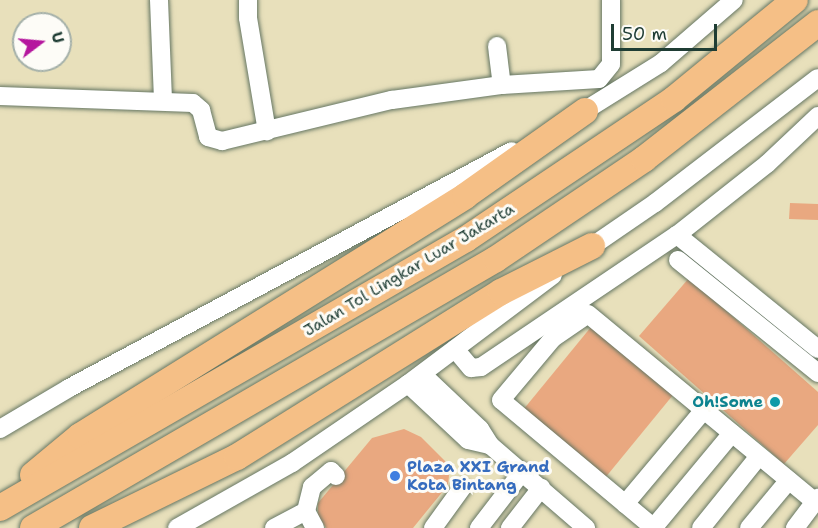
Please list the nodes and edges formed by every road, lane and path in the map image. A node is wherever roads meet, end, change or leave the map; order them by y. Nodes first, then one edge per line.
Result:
1 (159, 0) edge
2 (248, 0) edge
3 (611, 0) edge
4 (734, 0) edge
5 (795, 0) edge
6 (818, 23) edge
7 (498, 46) dead end
8 (818, 78) edge
9 (502, 85) junction
10 (0, 96) edge
11 (163, 101) junction
12 (585, 111) junction
13 (818, 116) edge
14 (267, 131) junction
15 (677, 234) junction
16 (592, 246) junction
17 (678, 260) dead end
18 (455, 349) junction
19 (818, 349) edge
20 (818, 373) edge
21 (415, 379) junction
22 (704, 410) junction
23 (0, 429) edge
24 (732, 433) junction
25 (759, 456) junction
26 (522, 472) junction
27 (336, 476) dead end
28 (789, 480) junction
29 (462, 488) dead end
30 (541, 488) junction
31 (817, 500) edge
32 (0, 502) edge
33 (499, 503) junction
34 (625, 504) junction
35 (0, 508) edge
36 (306, 511) junction
37 (519, 525) edge
38 (33, 528) edge
39 (92, 528) edge
40 (177, 528) edge
41 (274, 528) edge
42 (315, 528) edge
43 (433, 528) edge
44 (479, 528) edge
45 (586, 528) edge
46 (654, 528) edge
47 (701, 528) edge
48 (748, 528) edge
49 (795, 528) edge

1 - 11 street
2 - 14 street
3 - 9 street
4 - 12 street
5 - 35 highway, Jalan Tol Lingkar Luar Jakarta
6 - 38 highway, Jalan Tol Lingkar Luar Jakarta
7 - 9 street
8 - 16 street
9 - 14 street
10 - 11 street
11 - 14 street
12 - 23 street
12 - 32 highway
13 - 15 street
15 - 18 street
15 - 19 street
16 - 18 street
16 - 39 highway
17 - 20 street
18 - 21 street
21 - 26 street
21 - 40 street
22 - 24 street
22 - 34 street
22 - 34 street
24 - 25 street
24 - 46 street
25 - 28 street
25 - 47 street
26 - 30 street
26 - 33 street
27 - 36 street
28 - 31 street
28 - 48 street
29 - 43 street
30 - 37 street
30 - 45 street
31 - 49 street
33 - 37 street
33 - 44 street
34 - 46 street
36 - 41 street
36 - 42 street

